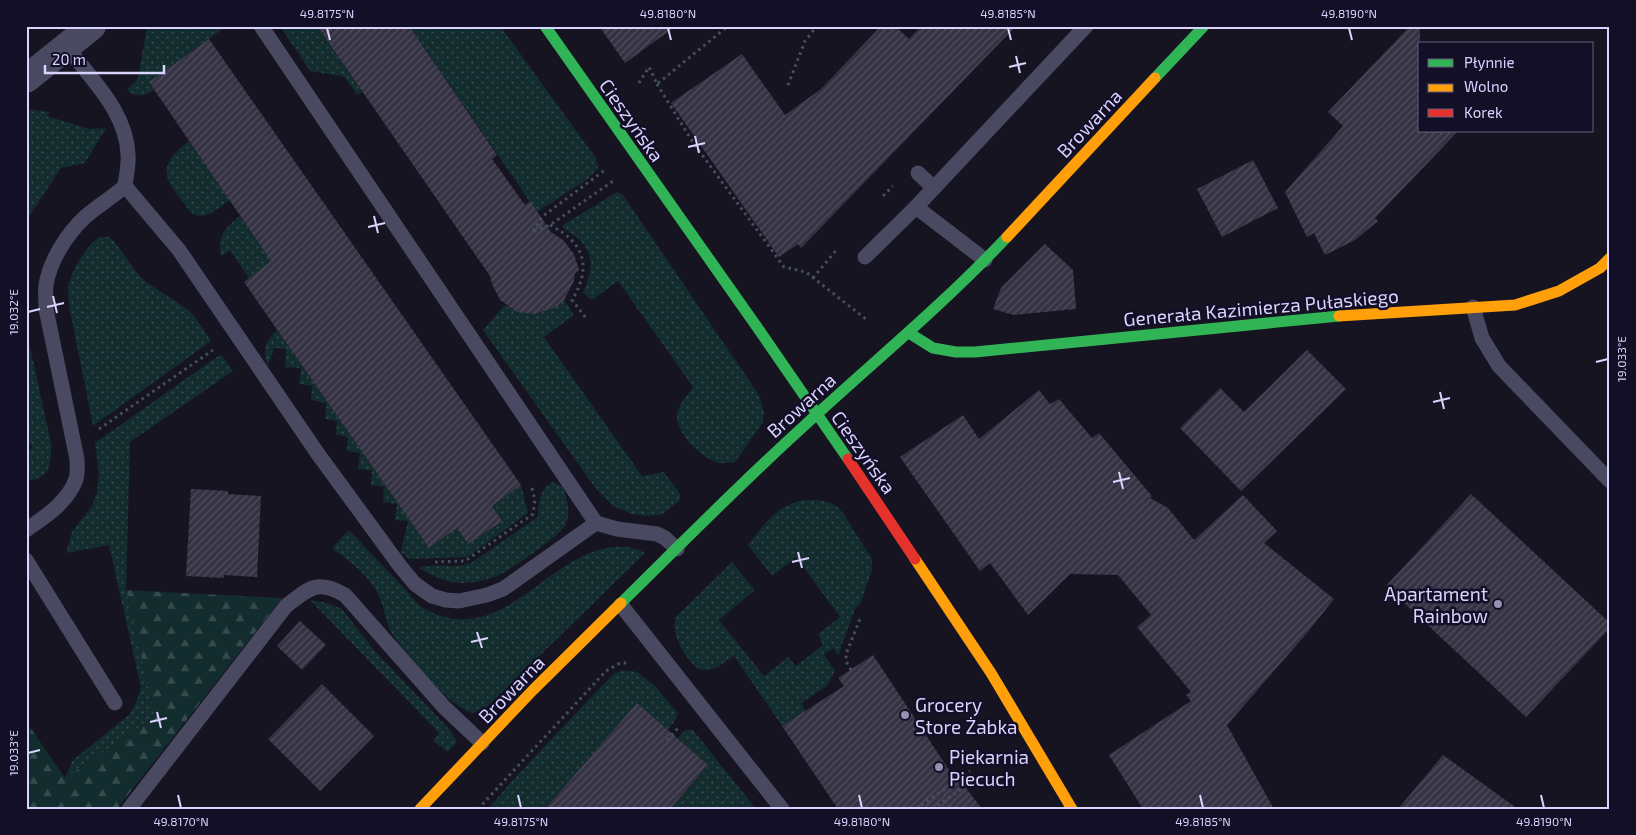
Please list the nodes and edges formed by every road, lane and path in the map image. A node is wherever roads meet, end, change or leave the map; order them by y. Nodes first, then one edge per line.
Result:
1 (92, 26) edge
2 (260, 26) edge
3 (545, 26) edge
4 (728, 26) edge
5 (817, 26) edge
6 (1086, 26) edge
7 (1204, 26) edge
8 (67, 47) junction
9 (26, 79) edge
10 (639, 83) dead end
11 (657, 84) junction
12 (788, 85) dead end
13 (610, 167) dead end
14 (918, 173) dead end
15 (617, 178) dead end
16 (125, 186) junction
17 (934, 188) junction
18 (916, 207) junction
19 (550, 225) junction
20 (865, 257) dead end
21 (1610, 258) edge
22 (985, 260) junction
23 (1473, 307) junction
24 (586, 318) dead end
25 (867, 320) dead end
26 (909, 333) junction
27 (236, 334) junction
28 (816, 413) junction
29 (73, 439) junction
30 (1610, 481) edge
31 (531, 485) dead end
32 (596, 523) junction
33 (26, 530) edge
34 (677, 549) junction
35 (26, 560) edge
36 (400, 566) junction
37 (621, 605) junction
38 (860, 619) dead end
39 (633, 664) dead end
40 (851, 670) dead end
41 (115, 703) dead end
42 (684, 722) dead end
43 (668, 740) dead end
44 (482, 743) junction
45 (970, 771) dead end
46 (976, 779) dead end
47 (129, 809) edge
48 (420, 809) edge
49 (478, 809) edge
50 (782, 809) edge
51 (916, 809) edge
52 (932, 809) edge
53 (1072, 809) edge

1 - 8 street
2 - 32 lane
3 - 28 street, Cieszyńska
4 - 11 path
5 - 12 path
6 - 17 lane
7 - 22 street, Browarna
8 - 9 street
8 - 16 lane
10 - 11 path
11 - 25 path
13 - 19 path
14 - 17 lane
15 - 19 path
16 - 27 lane
16 - 29 lane
17 - 18 lane
18 - 20 lane
18 - 22 lane
19 - 24 path
21 - 23 street, Generała Kazimierza Pułaskiego
22 - 26 street, Browarna
23 - 26 street, Generała Kazimierza Pułaskiego
23 - 30 lane
26 - 28 street, Browarna
27 - 29 path
27 - 36 lane
28 - 34 street, Browarna
28 - 53 street, Cieszyńska
29 - 33 lane
31 - 36 path
32 - 34 lane
32 - 36 lane
34 - 37 street, Browarna
35 - 41 lane
37 - 44 street, Browarna
37 - 50 lane
38 - 40 path
39 - 49 path
42 - 43 path
44 - 47 lane
44 - 48 street, Browarna
45 - 51 path
46 - 52 path

